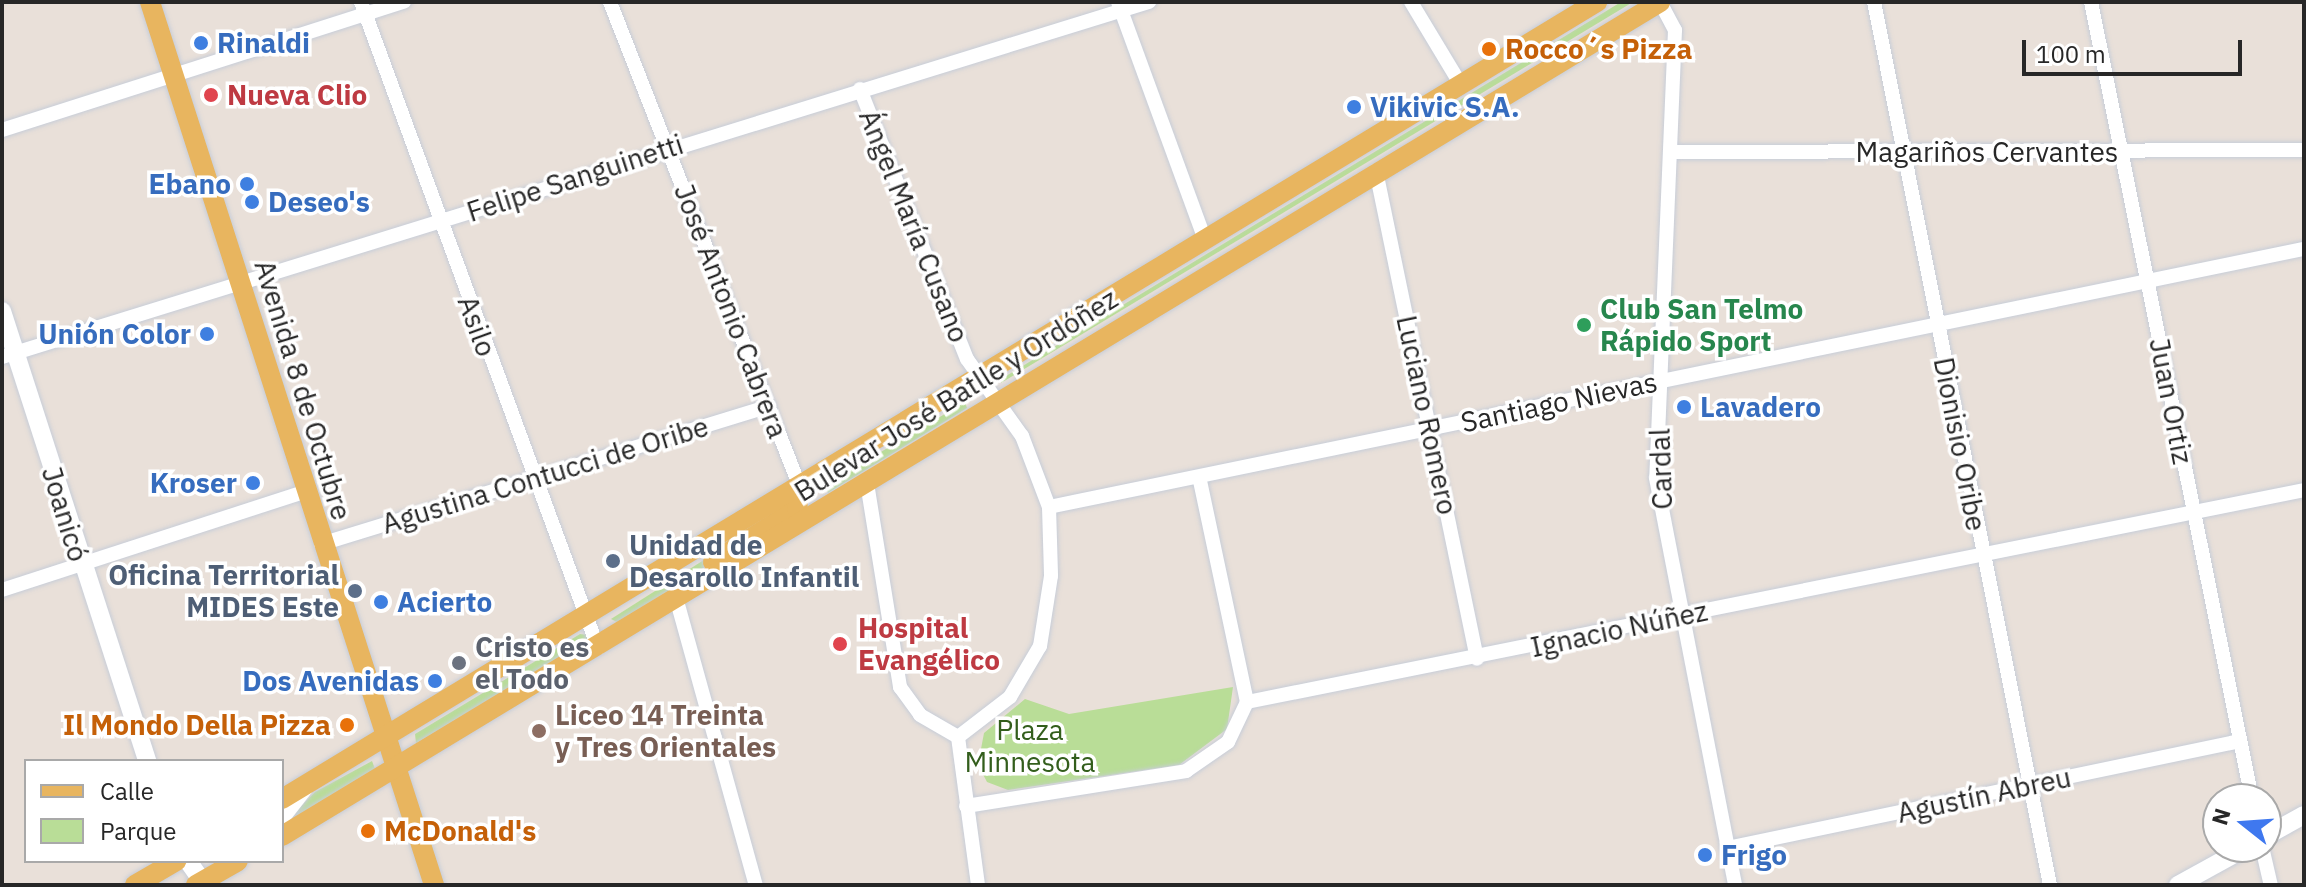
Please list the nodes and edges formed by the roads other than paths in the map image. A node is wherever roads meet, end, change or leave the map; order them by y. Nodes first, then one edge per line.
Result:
1 (150, 2) edge
2 (404, 2) edge
3 (610, 2) edge
4 (1149, 2) edge
5 (1411, 2) edge
6 (1597, 2) edge
7 (1660, 2) edge
8 (1874, 2) edge
9 (2091, 2) edge
10 (1120, 6) edge
11 (363, 8) edge
12 (175, 75) junction
13 (1461, 85) junction
14 (860, 89) junction
15 (2, 130) edge
16 (668, 148) junction
17 (2304, 150) edge
18 (1671, 152) junction
19 (1904, 152) junction
20 (2120, 152) junction
21 (1376, 171) junction
22 (439, 220) junction
23 (1204, 237) junction
24 (2304, 249) edge
25 (2148, 284) junction
26 (242, 286) junction
27 (2, 311) edge
28 (1937, 326) junction
29 (9, 355) edge
30 (981, 379) junction
31 (1660, 379) junction
32 (997, 401) junction
33 (769, 406) junction
34 (1430, 430) junction
35 (1199, 477) junction
36 (534, 480) junction
37 (867, 483) junction
38 (800, 487) junction
39 (2304, 490) edge
40 (304, 492) junction
41 (1049, 507) junction
42 (2193, 513) junction
43 (321, 544) junction
44 (1981, 558) junction
45 (81, 565) junction
46 (2, 590) edge
47 (682, 597) junction
48 (1681, 615) junction
49 (586, 616) junction
50 (598, 648) junction
51 (1477, 659) junction
52 (1247, 702) junction
53 (384, 737) junction
54 (958, 737) junction
55 (2240, 741) junction
56 (146, 759) edge
57 (394, 770) junction
58 (2249, 783) edge
59 (307, 784) junction
60 (2028, 785) junction
61 (284, 798) edge
62 (966, 806) junction
63 (284, 813) edge
64 (2304, 815) edge
65 (2282, 827) edge
66 (284, 835) edge
67 (1727, 848) junction
68 (173, 863) edge
69 (190, 863) edge
70 (234, 863) edge
71 (2218, 863) edge
72 (2266, 863) edge
73 (203, 878) edge
74 (135, 885) edge
75 (434, 885) edge
76 (756, 885) edge
77 (978, 885) edge
78 (1735, 885) edge
79 (2050, 885) edge
80 (2178, 885) edge
81 (2271, 885) edge

1 - 12 main road, Avenida 8 de Octubre
2 - 11 street
3 - 16 street, José Antonio Cabrera
4 - 10 street, Felipe Sanguinetti
5 - 13 street
6 - 13 main road, Bulevar José Batlle y Ordóñez
7 - 18 street, Cardal
7 - 21 main road, Bulevar José Batlle y Ordóñez
8 - 19 street, Dionisio Oribe
9 - 20 street, Juan Ortiz
10 - 14 street, Felipe Sanguinetti
10 - 23 street
11 - 12 street
11 - 22 street, Asilo
12 - 15 street
12 - 26 main road, Avenida 8 de Octubre
13 - 23 main road, Bulevar José Batlle y Ordóñez
14 - 16 street, Felipe Sanguinetti
14 - 30 street, Ángel María Cusano
16 - 22 street, Felipe Sanguinetti
16 - 33 street, José Antonio Cabrera
17 - 20 street, Magariños Cervantes
18 - 19 street, Magariños Cervantes
18 - 31 street, Cardal
19 - 20 street, Magariños Cervantes
19 - 28 street, Dionisio Oribe
20 - 25 street, Juan Ortiz
21 - 32 main road, Bulevar José Batlle y Ordóñez
21 - 34 street, Luciano Romero
22 - 26 street, Felipe Sanguinetti
22 - 36 street, Asilo
23 - 30 main road, Bulevar José Batlle y Ordóñez
24 - 25 street, Santiago Nievas
25 - 28 street, Santiago Nievas
25 - 42 street, Juan Ortiz
26 - 29 street, Felipe Sanguinetti
26 - 40 main road, Avenida 8 de Octubre
27 - 29 street, Joanicó
28 - 31 street, Santiago Nievas
28 - 44 street, Dionisio Oribe
29 - 45 street, Joanicó
30 - 32 street, Ángel María Cusano
30 - 38 main road, Bulevar José Batlle y Ordóñez
31 - 34 street, Santiago Nievas
31 - 48 street, Cardal
32 - 37 main road, Bulevar José Batlle y Ordóñez
32 - 41 street, Ángel María Cusano
33 - 36 street, Agustina Contucci de Oribe
33 - 38 street, José Antonio Cabrera
34 - 35 street, Santiago Nievas
34 - 51 street, Luciano Romero
35 - 41 street, Santiago Nievas
35 - 52 street
36 - 43 street, Agustina Contucci de Oribe
36 - 49 street, Asilo
37 - 47 main road, Bulevar José Batlle y Ordóñez
37 - 54 street
38 - 47 main road
38 - 49 main road, Bulevar José Batlle y Ordóñez
39 - 42 street, Ignacio Núñez
40 - 43 main road, Avenida 8 de Octubre
40 - 45 street
41 - 54 street, Ángel María Cusano
42 - 44 street, Ignacio Núñez
42 - 55 street, Juan Ortiz
43 - 53 main road, Avenida 8 de Octubre
44 - 48 street, Ignacio Núñez
44 - 60 street, Dionisio Oribe
45 - 46 street
45 - 56 street, Joanicó
47 - 50 main road, Bulevar José Batlle y Ordóñez
47 - 76 street
48 - 51 street, Ignacio Núñez
48 - 67 street, Cardal
49 - 50 street, Asilo
49 - 53 main road, Bulevar José Batlle y Ordóñez
50 - 57 main road, Bulevar José Batlle y Ordóñez
51 - 52 street, Ignacio Núñez
52 - 62 street
53 - 57 main road, Avenida 8 de Octubre
53 - 59 main road, Bulevar José Batlle y Ordóñez
54 - 62 street
55 - 58 street, Juan Ortiz
55 - 60 street, Agustín Abreu
57 - 66 main road, Bulevar José Batlle y Ordóñez
57 - 75 main road, Avenida 8 de Octubre
59 - 61 main road, Bulevar José Batlle y Ordóñez
59 - 63 street, Bulevar José Batlle y Ordóñez
60 - 67 street, Agustín Abreu
60 - 79 street, Dionisio Oribe
62 - 77 street
64 - 65 street
67 - 78 street, Cardal
68 - 74 main road
69 - 73 street
70 - 73 main road
71 - 80 street
72 - 81 street

